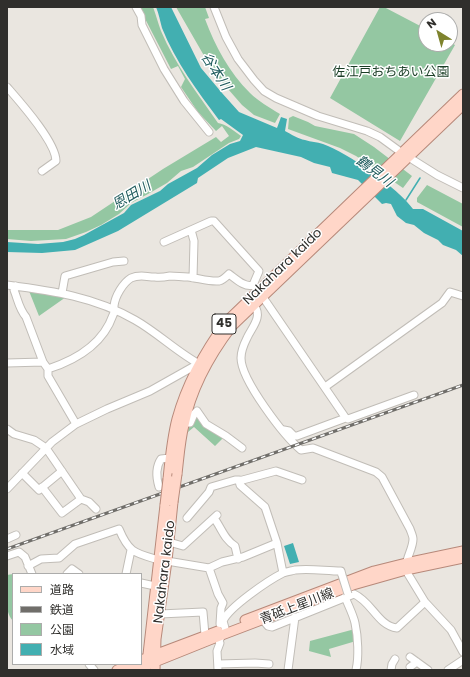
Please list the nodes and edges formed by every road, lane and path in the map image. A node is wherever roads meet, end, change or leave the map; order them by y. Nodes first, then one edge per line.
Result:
1 (136, 7) edge
2 (214, 7) edge
3 (7, 87) edge
4 (463, 94) edge
5 (463, 105) edge
6 (209, 132) dead end
7 (403, 157) junction
8 (42, 171) dead end
9 (463, 188) edge
10 (191, 230) junction
11 (164, 242) dead end
12 (124, 261) dead end
13 (193, 278) junction
14 (7, 285) edge
15 (16, 286) junction
16 (258, 291) junction
17 (62, 293) junction
18 (463, 296) edge
19 (254, 305) junction
20 (114, 309) junction
21 (43, 362) junction
22 (7, 363) edge
23 (202, 365) junction
24 (48, 369) junction
25 (325, 387) junction
26 (414, 395) dead end
27 (344, 417) junction
28 (76, 424) junction
29 (184, 424) junction
30 (7, 429) edge
31 (284, 430) junction
32 (46, 448) junction
33 (242, 448) dead end
34 (170, 458) junction
35 (62, 471) junction
36 (22, 473) junction
37 (302, 480) dead end
38 (239, 481) junction
39 (42, 487) junction
40 (159, 487) dead end
41 (7, 489) edge
42 (81, 499) junction
43 (169, 504) junction
44 (96, 509) dead end
45 (188, 518) dead end
46 (16, 535) dead end
47 (7, 538) edge
48 (169, 542) junction
49 (277, 543) junction
50 (132, 550) junction
51 (463, 551) edge
52 (7, 556) edge
53 (463, 558) edge
54 (238, 559) junction
55 (163, 561) junction
56 (28, 566) junction
57 (406, 566) junction
58 (209, 568) junction
59 (32, 573) edge
60 (68, 573) edge
61 (78, 573) edge
62 (126, 573) edge
63 (283, 573) junction
64 (142, 583) edge
65 (155, 586) junction
66 (347, 596) junction
67 (425, 602) junction
68 (160, 614) junction
69 (295, 617) junction
70 (263, 620) junction
71 (222, 631) junction
72 (205, 635) junction
73 (463, 652) edge
74 (410, 657) dead end
75 (395, 659) dead end
76 (463, 660) edge
77 (417, 662) junction
78 (150, 663) edge
79 (269, 664) dead end
80 (130, 665) edge
81 (218, 667) edge
82 (410, 667) dead end
83 (117, 670) edge
84 (136, 670) edge
85 (288, 670) edge
86 (356, 670) edge
87 (391, 670) edge
88 (428, 670) edge
89 (448, 670) edge

1 - 6 street
2 - 7 street
3 - 8 street
4 - 7 main road, Nakahara kaido / 45
5 - 7 main road, Nakahara kaido / 45
7 - 9 street
7 - 16 main road, Nakahara kaido / 45
10 - 11 street
10 - 13 street
10 - 16 street
12 - 17 street
13 - 16 street
13 - 20 street
14 - 15 street
15 - 17 street
15 - 21 street
16 - 19 main road, Nakahara kaido / 45
16 - 23 main road, Nakahara kaido / 45
16 - 25 street
17 - 20 street
18 - 25 street
19 - 23 main road, Nakahara kaido / 45
19 - 31 street
20 - 23 street
20 - 24 street
21 - 22 street
21 - 24 street
23 - 28 street
23 - 29 main road, Nakahara kaido / 45
23 - 34 main road, Nakahara kaido / 45
24 - 28 street
25 - 27 street
26 - 27 street
27 - 31 street
28 - 32 street
29 - 33 street
29 - 43 main road, Nakahara kaido / 45, bridge
30 - 32 street
31 - 57 street
32 - 35 street
32 - 36 street
34 - 40 street
34 - 43 main road, Nakahara kaido / 45, bridge
35 - 39 street
35 - 42 street
36 - 39 street
36 - 41 street
37 - 38 street
38 - 45 street
38 - 49 street
39 - 42 street
42 - 44 street
43 - 48 main road, Nakahara kaido / 45
43 - 55 main road, Nakahara kaido / 45
46 - 47 street
48 - 54 street
48 - 55 main road, Nakahara kaido / 45
49 - 54 street
49 - 63 street
50 - 55 street
50 - 56 street
50 - 62 street
51 - 57 main road, 青砥上星川線
52 - 56 street
53 - 57 main road, 青砥上星川線
54 - 58 street
55 - 58 street
55 - 65 main road, Nakahara kaido / 45
55 - 68 main road, Nakahara kaido / 45
56 - 59 street
57 - 67 street
57 - 70 main road, 青砥上星川線
57 - 71 main road, 青砥上星川線
58 - 71 street
60 - 61 street
63 - 66 street, bridge
63 - 71 street
64 - 65 street
65 - 78 main road, Nakahara kaido / 45
66 - 67 street
66 - 69 street
66 - 86 street
67 - 73 street
68 - 72 street
68 - 78 main road, Nakahara kaido / 45
69 - 70 street
69 - 85 street
70 - 71 main road, 青砥上星川線
71 - 72 main road, 青砥上星川線
71 - 78 main road, 青砥上星川線
71 - 81 street
72 - 78 main road, 青砥上星川線
74 - 77 street
75 - 87 street
76 - 89 street
77 - 82 street
77 - 88 street
78 - 84 main road, 青砥上星川線
79 - 81 street
80 - 83 main road

